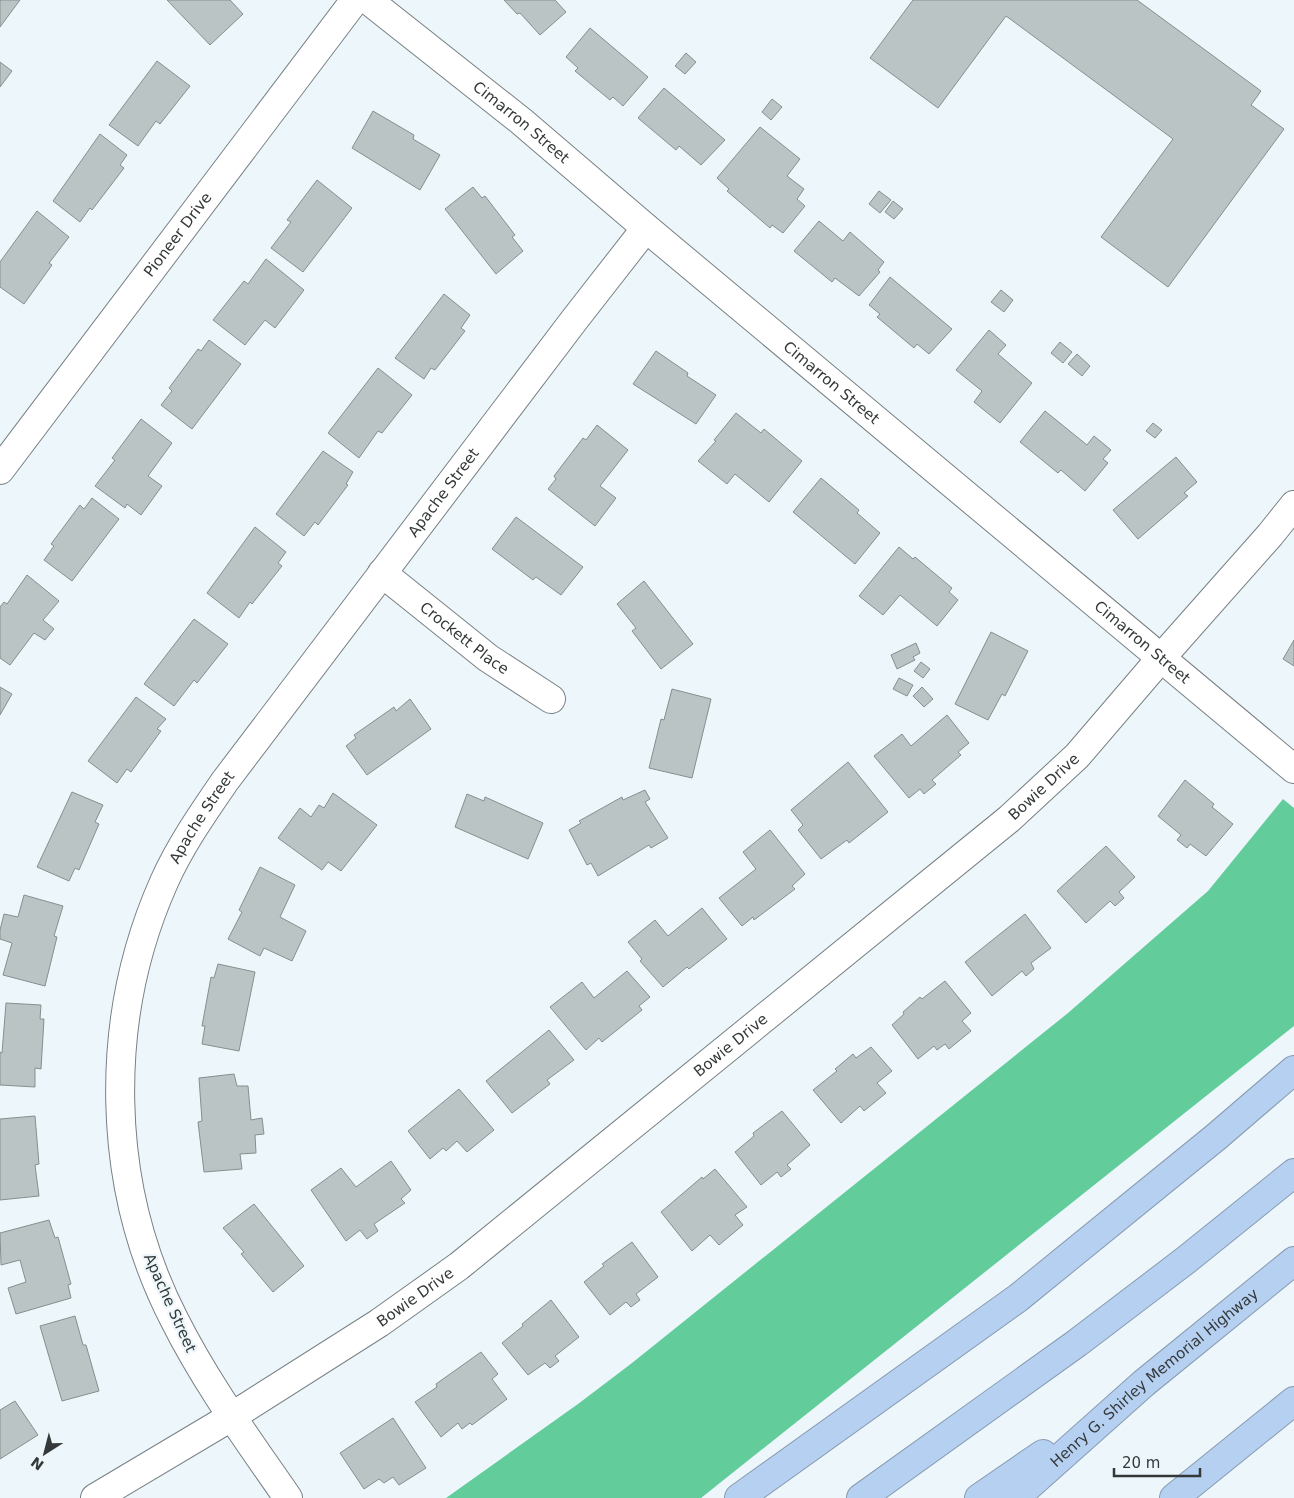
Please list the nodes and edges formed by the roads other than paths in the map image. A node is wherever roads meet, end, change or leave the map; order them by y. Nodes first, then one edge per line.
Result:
1 (355, 0) edge
2 (368, 0) edge
3 (646, 228) junction
4 (0, 470) edge
5 (1294, 505) edge
6 (382, 573) junction
7 (1161, 658) junction
8 (551, 699) dead end
9 (1294, 769) edge
10 (1294, 1070) edge
11 (1294, 1174) edge
12 (1294, 1261) edge
13 (1144, 1383) junction
14 (1294, 1401) edge
15 (231, 1416) junction
16 (95, 1498) edge
17 (288, 1498) edge
18 (740, 1498) edge
19 (860, 1498) edge
20 (979, 1498) edge
21 (1015, 1498) edge
22 (1174, 1498) edge

1 - 4 street, Pioneer Drive
2 - 3 street, Cimarron Street
3 - 6 street, Apache Street
3 - 7 street, Cimarron Street
5 - 7 street, Bowie Drive
6 - 8 street, Crockett Place
6 - 15 street, Apache Street
7 - 9 street, Cimarron Street
7 - 15 street, Bowie Drive
10 - 18 highway
11 - 19 highway
12 - 13 highway, Henry G. Shirley Memorial Highway
13 - 20 highway
13 - 21 highway, Henry G. Shirley Memorial Highway
14 - 22 highway
15 - 16 street, Bowie Drive
15 - 17 street, Apache Street

